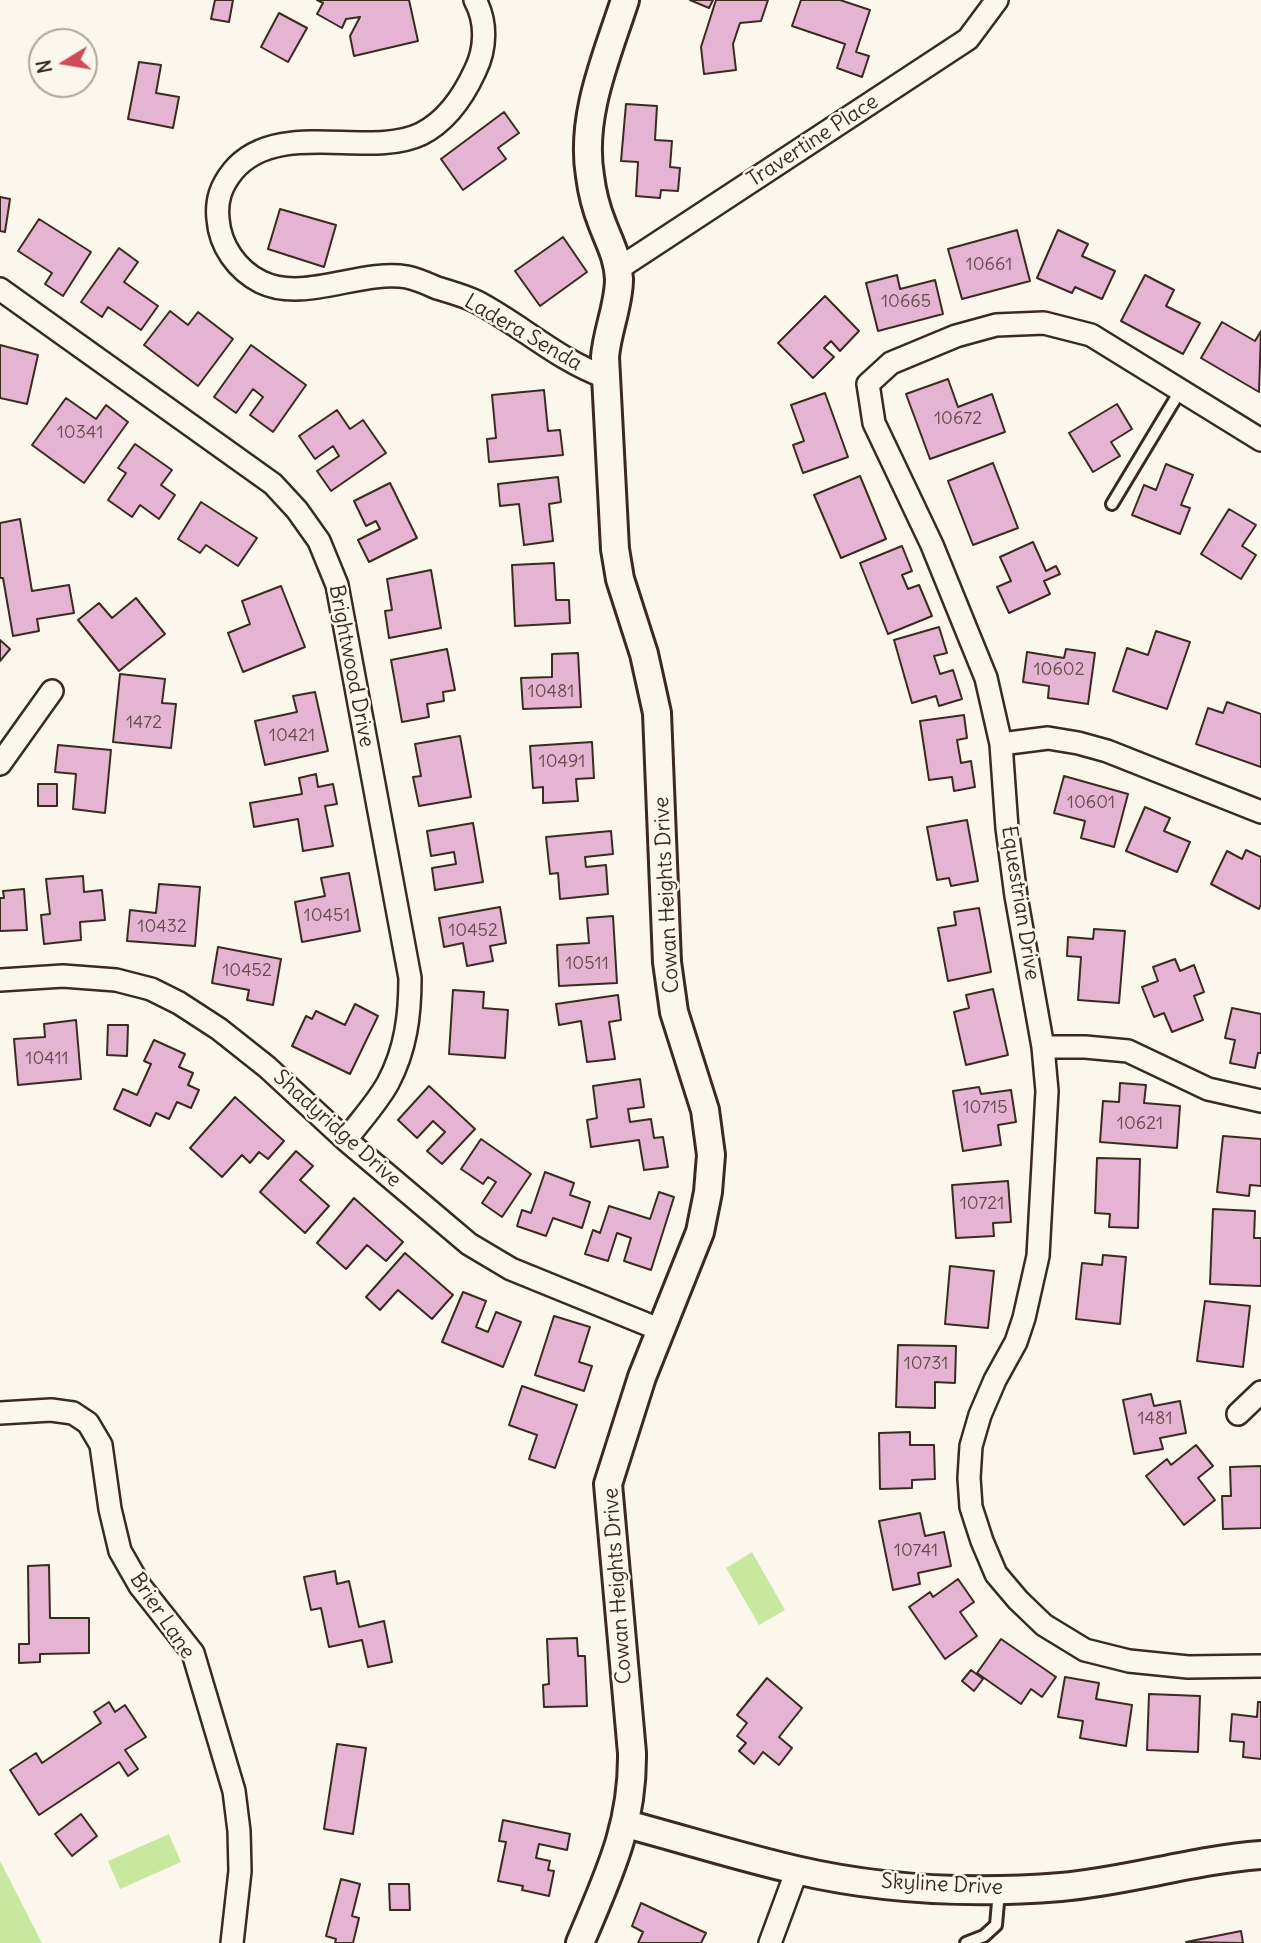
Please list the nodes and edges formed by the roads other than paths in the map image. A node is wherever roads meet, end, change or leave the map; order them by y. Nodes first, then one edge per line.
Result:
1 (475, 0) edge
2 (625, 0) edge
3 (997, 0) edge
4 (618, 269) junction
5 (0, 289) edge
6 (605, 377) junction
7 (1180, 391) junction
8 (1261, 440) edge
9 (1112, 504) dead end
10 (52, 691) dead end
11 (1001, 744) junction
12 (0, 764) edge
13 (1261, 812) edge
14 (0, 980) edge
15 (1043, 1047) junction
16 (1261, 1101) edge
17 (346, 1140) junction
18 (661, 1330) junction
19 (1261, 1392) edge
20 (0, 1413) edge
21 (1238, 1415) dead end
22 (1261, 1666) edge
23 (626, 1824) junction
24 (1261, 1855) edge
25 (797, 1870) junction
26 (1000, 1888) junction
27 (232, 1943) edge
28 (580, 1943) edge
29 (770, 1943) edge
30 (966, 1943) edge

1 - 6 street, Ladera Senda
2 - 4 street, Cowan Heights Drive
3 - 4 street, Travertine Place
4 - 6 street, Cowan Heights Drive
5 - 17 street, Brightwood Drive
6 - 18 street, Cowan Heights Drive
7 - 8 street, Equestrian Drive
7 - 9 lane
7 - 11 street, Equestrian Drive
10 - 12 street
11 - 13 street
11 - 15 street, Equestrian Drive
14 - 17 street, Shadyridge Drive
15 - 16 street
15 - 22 street, Equestrian Drive
17 - 18 street, Shadyridge Drive
18 - 23 street, Cowan Heights Drive
19 - 21 street
20 - 27 street, Brier Lane
23 - 25 street, Skyline Drive
23 - 28 street, Cowan Heights Drive
24 - 26 street, Skyline Drive
25 - 26 street, Skyline Drive
25 - 29 street
26 - 30 lane

